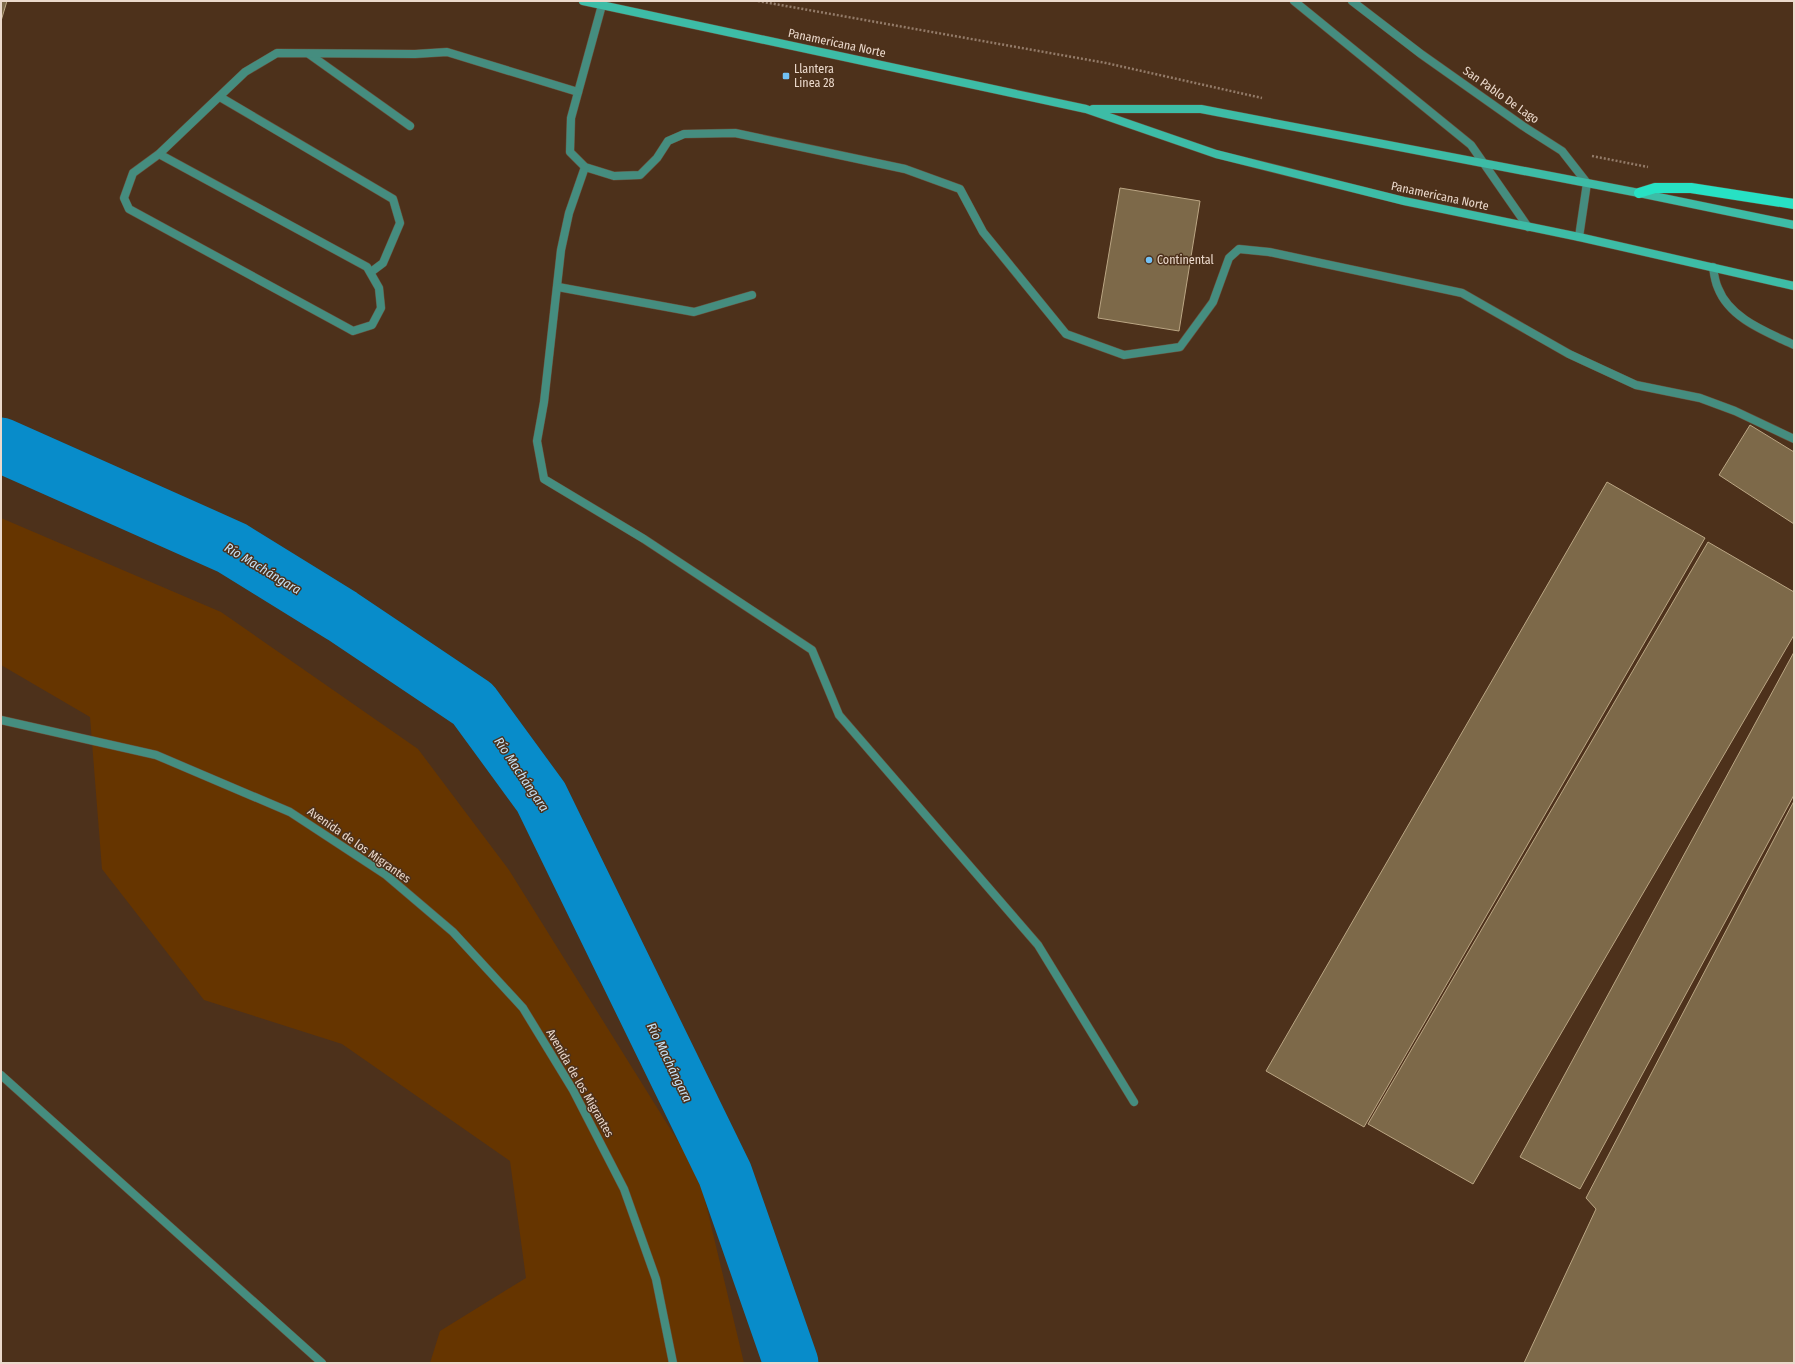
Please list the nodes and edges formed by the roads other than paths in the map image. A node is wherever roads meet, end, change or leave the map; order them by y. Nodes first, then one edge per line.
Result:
1 (583, 1) edge
2 (1294, 1) edge
3 (1352, 1) edge
4 (602, 4) junction
5 (309, 54) junction
6 (578, 92) junction
7 (220, 96) junction
8 (1086, 108) junction
9 (410, 126) dead end
10 (159, 154) junction
11 (1486, 165) junction
12 (584, 167) junction
13 (1587, 183) junction
14 (1639, 193) junction
15 (1794, 204) edge
16 (1794, 225) edge
17 (1528, 227) junction
18 (1579, 237) junction
19 (1713, 267) junction
20 (371, 272) junction
21 (1794, 286) edge
22 (558, 287) junction
23 (752, 295) dead end
24 (1794, 345) edge
25 (1794, 439) edge
26 (1, 720) edge
27 (1, 1075) edge
28 (1134, 1102) dead end
29 (322, 1363) edge
30 (673, 1363) edge

1 - 4 main road, Panamericana Norte
2 - 11 street
3 - 13 street, San Pablo De Lago
4 - 6 street
4 - 8 main road, Panamericana Norte
5 - 6 street
5 - 7 street
5 - 9 street
6 - 12 street
7 - 10 street
7 - 20 street
8 - 11 main road, Panamericana Norte
8 - 17 main road, Panamericana Norte
10 - 20 street
10 - 20 street
11 - 13 main road, Panamericana Norte
11 - 17 street
12 - 22 street
12 - 25 street
13 - 14 main road, Panamericana Norte
13 - 18 street
14 - 15 main road
14 - 16 main road, Panamericana Norte
17 - 18 main road, Panamericana Norte
18 - 19 main road, Panamericana Norte
19 - 21 main road, Panamericana Norte
19 - 24 street
22 - 23 street
22 - 28 street
26 - 30 street, Avenida de los Migrantes
27 - 29 street

